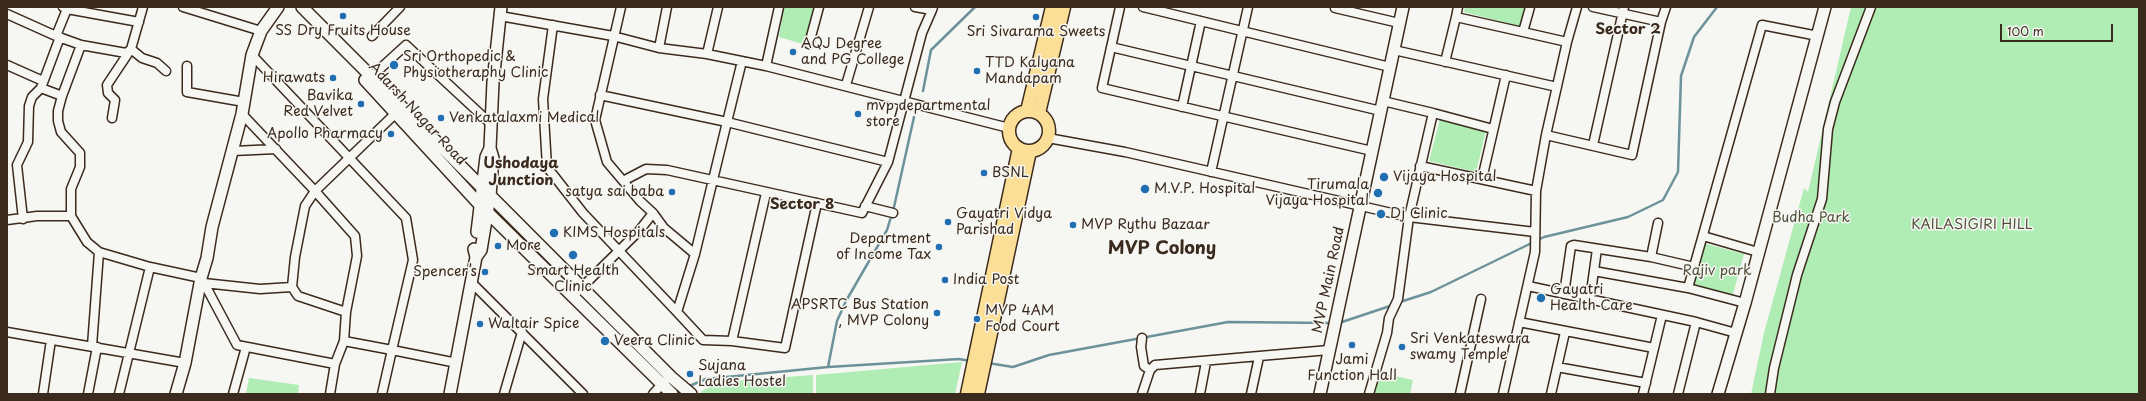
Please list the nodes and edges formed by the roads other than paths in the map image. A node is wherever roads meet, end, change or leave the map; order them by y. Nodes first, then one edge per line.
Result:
1 (143, 7) edge
2 (183, 7) edge
3 (278, 7) edge
4 (292, 7) edge
5 (302, 7) edge
6 (400, 7) edge
7 (621, 7) edge
8 (667, 7) edge
9 (718, 7) edge
10 (779, 7) edge
11 (819, 7) edge
12 (869, 7) edge
13 (915, 7) edge
14 (1052, 7) edge
15 (1064, 7) edge
16 (1120, 7) edge
17 (1143, 7) edge
18 (1248, 7) edge
19 (1334, 7) edge
20 (1403, 7) edge
21 (1458, 7) edge
22 (1530, 7) edge
23 (1577, 7) edge
24 (1593, 7) edge
25 (1666, 7) edge
26 (1825, 7) edge
27 (1871, 7) edge
28 (65, 8) edge
29 (933, 9) edge
30 (1623, 10) edge
31 (501, 11) edge
32 (7, 14) edge
33 (1456, 17) junction
34 (1201, 21) junction
35 (139, 22) junction
36 (1661, 22) junction
37 (1399, 23) junction
38 (553, 25) junction
39 (262, 31) junction
40 (1242, 31) junction
41 (1523, 32) junction
42 (372, 36) dead end
43 (613, 36) junction
44 (1818, 36) junction
45 (58, 37) junction
46 (1567, 42) junction
47 (808, 44) dead end
48 (81, 45) junction
49 (1111, 47) junction
50 (659, 48) junction
51 (131, 49) junction
52 (1394, 50) junction
53 (707, 54) junction
54 (252, 55) junction
55 (742, 61) junction
56 (1445, 62) junction
57 (7, 65) edge
58 (187, 66) dead end
59 (766, 66) junction
60 (1191, 66) junction
61 (1390, 67) junction
62 (166, 71) dead end
63 (1506, 75) junction
64 (372, 76) junction
65 (1232, 76) junction
66 (42, 85) junction
67 (846, 85) junction
68 (1557, 87) junction
69 (600, 95) junction
70 (62, 96) junction
71 (904, 100) junction
72 (244, 102) junction
73 (1382, 106) junction
74 (1182, 107) junction
75 (1033, 112) junction
76 (396, 113) junction
77 (242, 114) junction
78 (1433, 114) junction
79 (1223, 117) junction
80 (112, 118) dead end
81 (727, 122) junction
82 (490, 123) junction
83 (1009, 128) junction
84 (1493, 129) junction
85 (1546, 135) junction
86 (1048, 138) junction
87 (1593, 145) junction
88 (490, 148) junction
89 (276, 149) junction
90 (1025, 150) junction
91 (233, 151) junction
92 (1372, 151) junction
93 (349, 160) junction
94 (888, 162) junction
95 (485, 163) junction
96 (1420, 166) junction
97 (462, 167) junction
98 (1210, 172) junction
99 (712, 179) junction
100 (1482, 179) junction
101 (623, 181) junction
102 (482, 188) junction
103 (467, 189) junction
104 (315, 191) junction
105 (1536, 191) junction
106 (766, 193) junction
107 (490, 196) junction
108 (817, 203) junction
109 (866, 206) junction
110 (1360, 207) junction
111 (484, 208) junction
112 (653, 213) junction
113 (893, 213) dead end
114 (71, 216) junction
115 (1409, 217) junction
116 (23, 219) junction
117 (7, 220) edge
118 (1658, 223) dead end
119 (477, 234) junction
120 (1535, 234) junction
121 (1703, 236) junction
122 (1597, 249) junction
123 (618, 251) junction
124 (99, 252) junction
125 (1758, 252) junction
126 (695, 254) junction
127 (476, 257) junction
128 (1650, 257) junction
129 (1694, 266) junction
130 (150, 267) junction
131 (1594, 271) junction
132 (202, 280) junction
133 (471, 282) junction
134 (1528, 286) junction
135 (292, 287) junction
136 (582, 287) junction
137 (1688, 288) junction
138 (1564, 294) junction
139 (572, 297) junction
140 (1482, 299) dead end
141 (1590, 299) junction
142 (1745, 303) junction
143 (346, 312) junction
144 (677, 312) junction
145 (1662, 315) junction
146 (1520, 322) junction
147 (1696, 322) junction
148 (7, 332) edge
149 (522, 332) junction
150 (1565, 332) junction
151 (1736, 333) junction
152 (1142, 338) dead end
153 (52, 340) junction
154 (344, 341) junction
155 (732, 341) junction
156 (94, 347) junction
157 (246, 347) junction
158 (1654, 348) junction
159 (392, 350) junction
160 (1330, 350) junction
161 (130, 352) junction
162 (1259, 357) junction
163 (1206, 362) junction
164 (185, 363) junction
165 (457, 363) junction
166 (335, 364) junction
167 (1557, 367) junction
168 (1150, 370) junction
169 (977, 374) junction
170 (670, 376) junction
171 (1646, 383) junction
172 (667, 390) edge
173 (579, 392) edge
174 (43, 394) edge
175 (88, 394) edge
176 (119, 394) edge
177 (176, 394) edge
178 (233, 394) edge
179 (330, 394) edge
180 (382, 394) edge
181 (450, 394) edge
182 (504, 394) edge
183 (653, 394) edge
184 (691, 394) edge
185 (967, 394) edge
186 (978, 394) edge
187 (1142, 394) edge
188 (1200, 394) edge
189 (1251, 394) edge
190 (1320, 394) edge
191 (1369, 394) edge
192 (1460, 394) edge
193 (1504, 394) edge
194 (1551, 394) edge
195 (1643, 394) edge
196 (1678, 394) edge
197 (1718, 394) edge
198 (1770, 394) edge

1 - 35 street
2 - 39 street
3 - 39 street
4 - 76 street, Adarsh Nagar Road
5 - 64 street, Adarsh Nagar Road
6 - 42 street
7 - 43 street
8 - 50 street
9 - 53 street
10 - 59 street
11 - 47 street
12 - 67 street
13 - 29 street
14 - 75 main road
15 - 75 main road
16 - 49 street
17 - 34 street
18 - 40 street
19 - 37 street
20 - 37 street, MVP Main Road
21 - 33 street
22 - 41 street
23 - 46 street
24 - 30 street
25 - 36 street
26 - 44 street
27 - 198 street
28 - 35 street
28 - 45 street
29 - 71 street
30 - 36 street
30 - 87 street
31 - 38 street
31 - 82 street
32 - 45 street
33 - 41 street
33 - 56 street
34 - 40 street
34 - 60 street
35 - 51 street
36 - 87 street
37 - 52 street, MVP Main Road
38 - 43 street
38 - 123 street
39 - 54 street
40 - 61 street
40 - 65 street
41 - 46 street
43 - 50 street
43 - 69 street
44 - 121 street
44 - 125 street
45 - 48 street
45 - 66 street
46 - 68 street
48 - 51 street
48 - 70 street
49 - 60 street
49 - 74 street
50 - 53 street
51 - 62 street
51 - 80 street
52 - 56 street
52 - 61 street, MVP Main Road
53 - 55 street
54 - 72 street
54 - 93 street
55 - 59 street
55 - 81 street
56 - 63 street
57 - 66 street
58 - 72 street
59 - 67 street
60 - 65 street
60 - 74 street
61 - 73 street, MVP Main Road
63 - 68 street
63 - 84 street
64 - 82 street
64 - 97 street, Adarsh Nagar Road
65 - 73 street
65 - 79 street
66 - 70 street
66 - 116 street
67 - 71 street
68 - 85 street
69 - 81 street
69 - 101 street
70 - 114 street
71 - 83 street
71 - 94 street
72 - 77 street
73 - 78 street
73 - 92 street, MVP Main Road
74 - 79 street
75 - 83 main road
75 - 86 main road
76 - 93 street
76 - 103 street, Adarsh Nagar Road
77 - 89 street
77 - 91 street
78 - 84 street
78 - 96 street
79 - 92 street
79 - 98 street
81 - 94 street
81 - 99 street
82 - 88 street
83 - 90 main road
84 - 100 street
85 - 87 street
85 - 105 street
86 - 90 main road
86 - 98 street
88 - 95 street
88 - 107 street
89 - 91 street
89 - 104 street
90 - 169 main road
91 - 132 street
92 - 110 street, MVP Main Road
93 - 104 street
93 - 159 street
94 - 109 street
95 - 97 street
95 - 102 street
96 - 100 street
96 - 115 street
97 - 102 street, Adarsh Nagar Road
98 - 110 street
99 - 101 street
99 - 106 street
99 - 126 street
100 - 105 street
101 - 112 street
102 - 107 street, Adarsh Nagar Road
102 - 111 street
103 - 111 street, Adarsh Nagar Road
103 - 119 street
104 - 135 street
104 - 143 street
105 - 120 street
106 - 108 street
106 - 155 street
107 - 111 street
107 - 136 street, Adarsh Nagar Road
108 - 109 street
108 - 155 street
109 - 113 street
110 - 115 street
110 - 160 street, MVP Main Road
111 - 119 street
111 - 127 street
111 - 139 street, Adarsh Nagar Road
112 - 123 street
112 - 126 street
114 - 116 street
114 - 124 street
115 - 120 street
115 - 191 street
116 - 117 street
118 - 128 street
119 - 127 street
120 - 134 street
121 - 125 street
121 - 129 street
122 - 128 street
122 - 131 street
122 - 138 street
123 - 136 street
123 - 144 street
124 - 130 street
124 - 156 street
125 - 142 street
126 - 144 street
127 - 133 street
128 - 129 street
129 - 137 street
130 - 132 street
130 - 161 street
131 - 137 street
131 - 141 street
132 - 135 street
132 - 157 street
132 - 164 street
133 - 149 street
133 - 165 street
134 - 138 street
134 - 146 street
135 - 143 street
136 - 139 street
136 - 170 street, Adarsh Nagar Road
137 - 142 street
138 - 141 street
139 - 172 street, Adarsh Nagar Road
140 - 192 street
141 - 145 street
142 - 151 street
143 - 154 street
144 - 155 street
145 - 147 street
145 - 158 street
146 - 150 street
146 - 193 street
147 - 151 street
147 - 196 street
148 - 153 street
149 - 173 street
149 - 182 street
150 - 158 street
150 - 167 street
151 - 197 street
152 - 168 street
153 - 156 street
153 - 174 street
154 - 159 street
154 - 166 street
156 - 161 street
156 - 175 street
157 - 166 street
157 - 178 street
158 - 171 street
159 - 165 street
159 - 180 street
160 - 162 street
160 - 190 street, MVP Main Road
161 - 164 street
161 - 176 street
162 - 163 street
162 - 189 street
163 - 168 street
163 - 188 street
164 - 177 street
165 - 181 street
166 - 179 street
167 - 171 street
167 - 194 street
168 - 187 street
169 - 185 main road
169 - 186 main road
170 - 172 street
170 - 184 street, Adarsh Nagar Road
171 - 195 street
172 - 183 street

